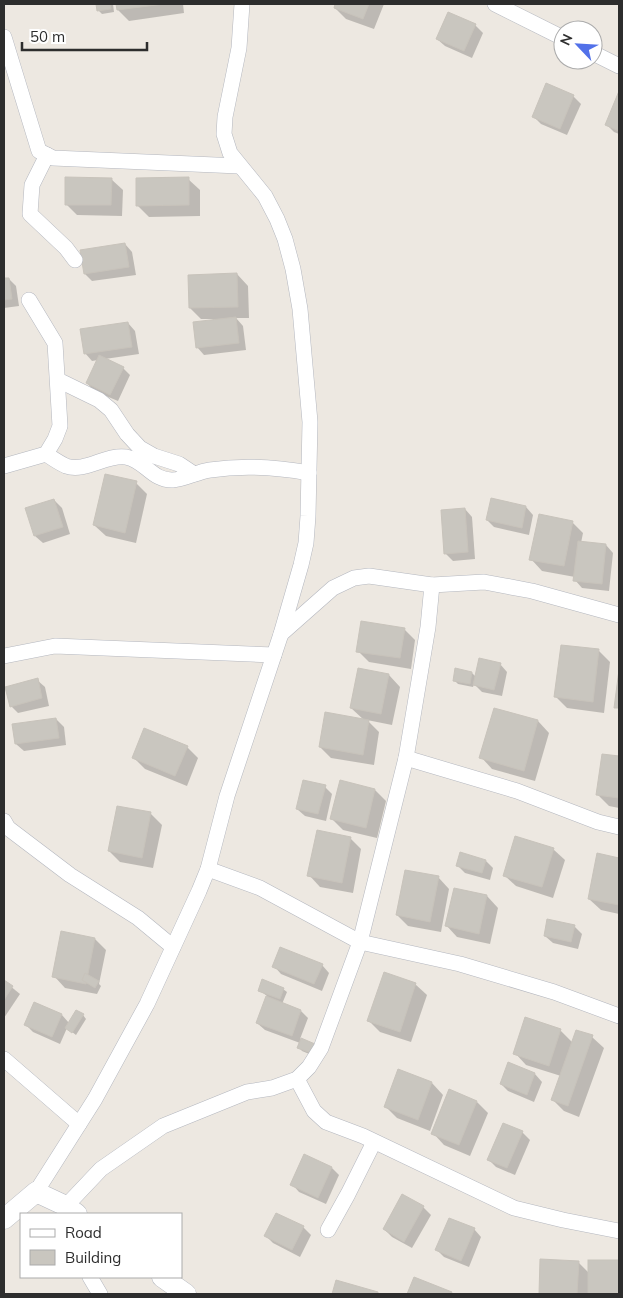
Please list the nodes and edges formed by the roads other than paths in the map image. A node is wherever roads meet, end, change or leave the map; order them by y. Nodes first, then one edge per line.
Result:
1 (242, 4) edge
2 (495, 4) edge
3 (553, 33) edge
4 (4, 37) edge
5 (603, 58) edge
6 (619, 66) edge
7 (47, 155) junction
8 (240, 166) junction
9 (75, 260) dead end
10 (29, 300) dead end
11 (58, 380) junction
12 (46, 454) junction
13 (4, 466) edge
14 (309, 473) junction
15 (194, 474) junction
16 (432, 585) junction
17 (619, 615) edge
18 (281, 634) junction
19 (4, 656) edge
20 (274, 656) junction
21 (406, 758) junction
22 (4, 820) edge
23 (619, 827) edge
24 (208, 869) junction
25 (360, 942) junction
26 (173, 947) junction
27 (619, 1016) edge
28 (4, 1059) edge
29 (297, 1079) junction
30 (79, 1124) junction
31 (374, 1142) junction
32 (36, 1192) junction
33 (71, 1210) edge
34 (4, 1220) edge
35 (328, 1230) dead end
36 (619, 1231) edge
37 (91, 1278) edge
38 (163, 1278) edge
39 (100, 1294) edge
40 (186, 1294) edge

1 - 8 street
2 - 3 street
4 - 7 street
5 - 6 street
7 - 8 street
7 - 9 street
8 - 14 street
10 - 11 street
11 - 12 street
11 - 15 street
12 - 13 street
12 - 15 street
14 - 15 street
14 - 18 street
16 - 17 street
16 - 18 street
16 - 21 street
18 - 20 street
19 - 20 street
20 - 24 street
21 - 23 street
21 - 25 street
22 - 26 street
24 - 25 street
24 - 26 street
25 - 27 street
25 - 29 street
26 - 30 street
28 - 30 street
29 - 31 street
29 - 33 street
30 - 32 street
31 - 35 street
31 - 36 street
32 - 33 street
32 - 34 street
37 - 39 street
38 - 40 street

